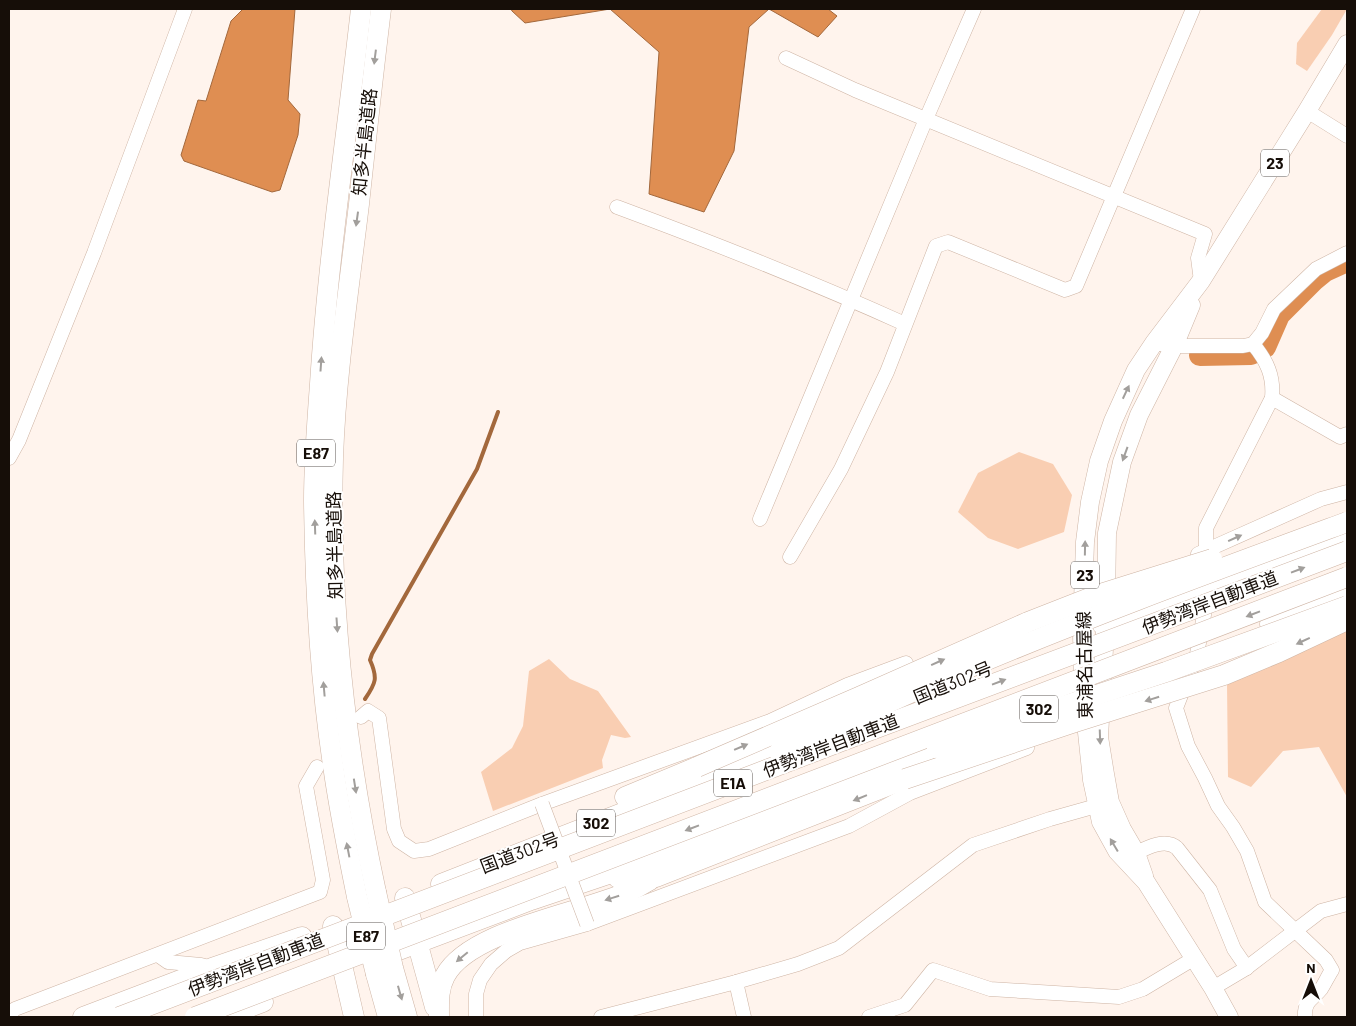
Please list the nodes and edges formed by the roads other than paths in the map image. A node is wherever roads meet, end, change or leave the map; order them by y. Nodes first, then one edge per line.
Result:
1 (185, 9) edge
2 (361, 9) edge
3 (381, 9) edge
4 (974, 9) edge
5 (1194, 9) edge
6 (1347, 44) edge
7 (786, 58) dead end
8 (1307, 111) junction
9 (926, 119) junction
10 (1347, 136) edge
11 (1114, 197) junction
12 (617, 207) dead end
13 (1347, 253) edge
14 (1201, 281) junction
15 (852, 300) junction
16 (905, 324) junction
17 (1154, 343) junction
18 (1174, 346) junction
19 (1257, 348) junction
20 (1272, 398) junction
21 (1347, 434) edge
22 (9, 458) edge
23 (1347, 492) edge
24 (1347, 517) edge
25 (760, 519) dead end
26 (1347, 522) edge
27 (1347, 536) edge
28 (1206, 551) junction
29 (1347, 551) edge
30 (790, 557) dead end
31 (1347, 577) edge
32 (1107, 584) junction
33 (1209, 585) junction
34 (1347, 593) edge
35 (1347, 606) edge
36 (1347, 620) edge
37 (1106, 622) junction
38 (1082, 631) junction
39 (1197, 654) junction
40 (906, 663) dead end
41 (1102, 686) junction
42 (1084, 694) junction
43 (361, 717) dead end
44 (1086, 725) junction
45 (316, 767) dead end
46 (542, 804) junction
47 (1104, 804) junction
48 (714, 820) junction
49 (586, 840) junction
50 (1136, 853) junction
51 (477, 869) junction
52 (656, 877) junction
53 (592, 881) junction
54 (1146, 882) junction
55 (405, 898) junction
56 (1347, 904) edge
57 (587, 924) junction
58 (333, 926) junction
59 (1295, 931) junction
60 (418, 943) junction
61 (158, 955) junction
62 (1193, 959) junction
63 (212, 968) junction
64 (1247, 968) junction
65 (343, 970) junction
66 (385, 971) junction
67 (736, 982) junction
68 (1213, 988) junction
69 (892, 1014) edge
70 (9, 1015) edge
71 (234, 1015) edge
72 (84, 1017) edge
73 (119, 1017) edge
74 (194, 1017) edge
75 (354, 1017) edge
76 (388, 1017) edge
77 (407, 1017) edge
78 (438, 1017) edge
79 (476, 1017) edge
80 (601, 1017) edge
81 (744, 1017) edge
82 (869, 1017) edge
83 (1229, 1017) edge
84 (1305, 1017) edge

1 - 22 street
66 -> 2 highway, 知多半島道路 / E87, bridge
3 -> 66 highway, 知多半島道路 / E87, bridge
4 - 9 street
5 - 11 street
6 - 8 main road, 東浦名古屋線 / 23
7 - 9 street
8 - 10 street
8 - 14 main road, 東浦名古屋線 / 23
9 - 11 street
9 - 15 street
11 - 14 street
11 - 16 street
12 - 15 street
13 - 19 street
14 - 17 main road, 東浦名古屋線 / 23
14 - 18 main road, 東浦名古屋線 / 23
15 - 16 street
15 - 25 street
16 - 30 street
17 - 18 street
38 -> 17 main road, 東浦名古屋線 / 23
18 - 19 street
18 -> 32 main road, 東浦名古屋線 / 23
19 - 20 street
20 - 21 street
20 - 28 street
28 -> 23 street
51 -> 24 highway, bridge
26 - 49 highway, bridge
27 - 33 highway, 国道302号 / 302
28 - 32 street
28 - 33 street
49 -> 29 highway, 伊勢湾岸自動車道 / E1A, bridge
31 -> 48 highway, 伊勢湾岸自動車道 / E1A, bridge
32 - 37 main road, 東浦名古屋線 / 23
33 - 37 highway, 国道302号 / 302
33 - 39 street
34 - 39 highway, 302
35 - 48 highway, bridge
36 -> 52 highway, bridge
37 - 38 highway, 国道302号 / 302
37 - 41 main road, 東浦名古屋線 / 23
38 - 42 main road, 東浦名古屋線 / 23
38 - 51 highway, 国道302号 / 302
39 - 41 highway, 302
39 - 59 street
40 - 46 street
41 - 42 highway, 302
41 -> 47 main road, 東浦名古屋線 / 23
42 - 44 main road, 東浦名古屋線 / 23
42 - 53 highway, 302
43 - 46 street
44 - 47 main road, 東浦名古屋線 / 23
44 - 57 street
45 - 61 street
46 - 57 street, bridge
47 - 50 main road, 東浦名古屋線 / 23
54 -> 47 main road, 東浦名古屋線 / 23
47 - 67 street
48 -> 74 highway, 伊勢湾岸自動車道 / E1A, bridge
49 - 73 highway, 伊勢湾岸自動車道 / E1A, bridge
50 - 54 main road, 東浦名古屋線 / 23
50 - 64 street
51 - 55 highway, 国道302号 / 302
52 - 53 highway
52 -> 78 highway
53 - 60 highway, 302
54 - 62 main road, 東浦名古屋線 / 23
55 - 58 highway, 国道302号 / 302
55 - 60 highway
56 - 59 street
57 - 79 street
58 - 63 highway, 国道302号 / 302
58 - 65 highway
59 - 64 street
59 - 84 street
60 - 65 highway, 302
60 - 78 highway
61 - 63 street
61 - 70 street
62 - 68 main road, 東浦名古屋線 / 23
62 - 69 street
63 - 72 highway, 国道302号 / 302
64 - 68 street
65 - 71 highway, 302
65 - 75 highway
66 - 76 highway, 知多半島道路 / E87
66 -> 77 highway, 知多半島道路 / E87
67 - 80 street
67 - 81 street
68 - 83 main road, 東浦名古屋線 / 23
69 - 82 street

